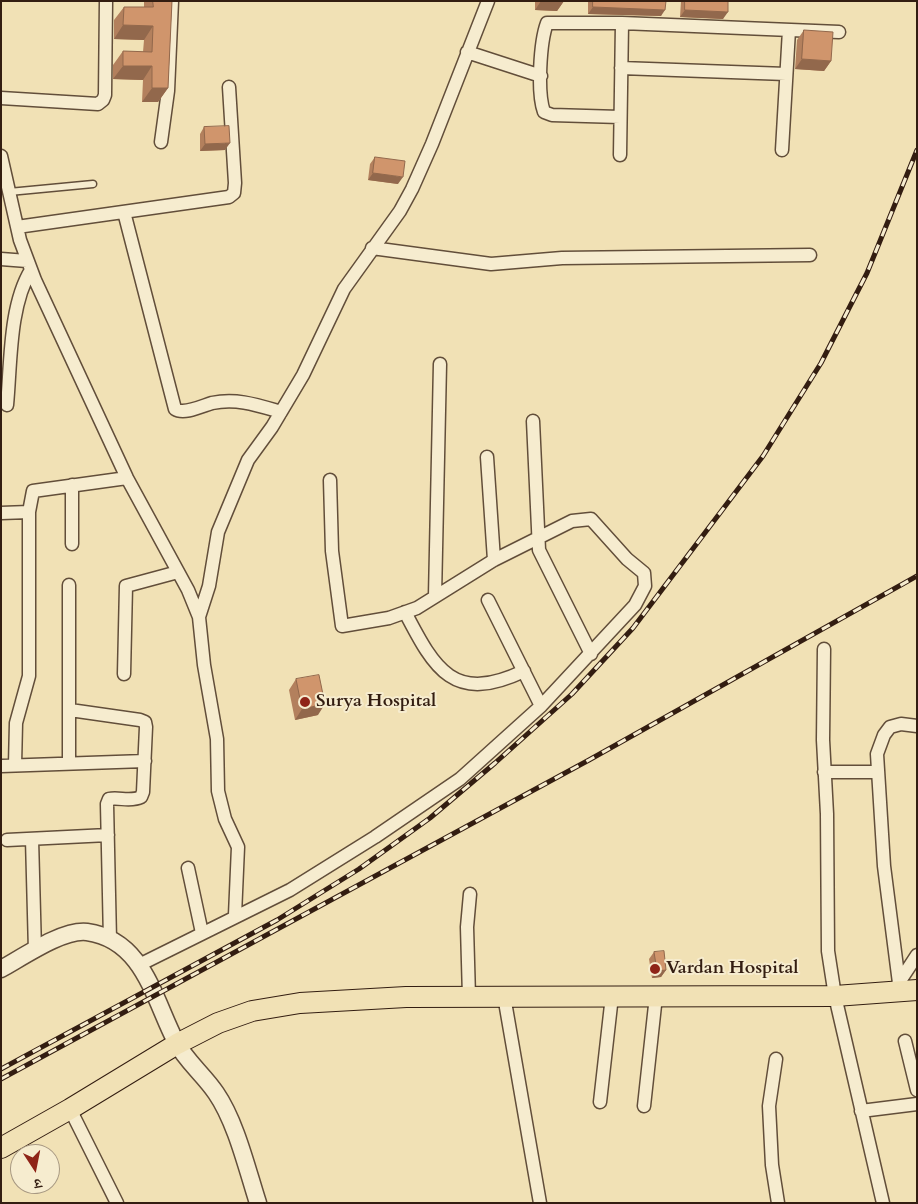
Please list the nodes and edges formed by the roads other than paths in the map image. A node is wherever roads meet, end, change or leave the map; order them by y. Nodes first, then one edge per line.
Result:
1 (106, 1) edge
2 (172, 1) edge
3 (488, 1) edge
4 (622, 23) junction
5 (789, 30) junction
6 (839, 32) dead end
7 (467, 52) junction
8 (621, 68) junction
9 (786, 74) junction
10 (541, 76) junction
11 (229, 88) dead end
12 (1, 98) edge
13 (620, 117) junction
14 (160, 142) dead end
15 (782, 150) dead end
16 (620, 155) dead end
17 (1, 156) edge
18 (93, 184) dead end
19 (9, 192) junction
20 (124, 212) junction
21 (17, 227) junction
22 (372, 248) junction
23 (810, 255) dead end
24 (1, 259) edge
25 (29, 266) junction
26 (440, 364) dead end
27 (7, 405) dead end
28 (281, 412) junction
29 (533, 421) dead end
30 (487, 456) dead end
31 (127, 478) junction
32 (330, 480) dead end
33 (72, 485) junction
34 (29, 512) junction
35 (1, 513) edge
36 (538, 540) junction
37 (72, 544) dead end
38 (494, 560) junction
39 (178, 572) junction
40 (69, 584) dead end
41 (435, 596) junction
42 (488, 600) dead end
43 (405, 612) junction
44 (200, 617) junction
45 (824, 649) dead end
46 (591, 654) junction
47 (524, 670) junction
48 (124, 674) dead end
49 (541, 706) junction
50 (70, 710) junction
51 (917, 726) edge
52 (145, 760) junction
53 (69, 762) junction
54 (15, 765) junction
55 (1, 766) edge
56 (824, 772) junction
57 (878, 772) junction
58 (108, 835) junction
59 (32, 839) junction
60 (7, 840) dead end
61 (188, 868) dead end
62 (470, 894) dead end
63 (235, 915) junction
64 (202, 933) junction
65 (110, 940) junction
66 (35, 951) junction
67 (917, 955) edge
68 (139, 965) junction
69 (1, 968) edge
70 (903, 988) edge
71 (469, 996) junction
72 (504, 996) junction
73 (612, 996) junction
74 (656, 996) junction
75 (835, 996) junction
76 (905, 1041) dead end
77 (176, 1044) junction
78 (776, 1059) dead end
79 (917, 1090) edge
80 (600, 1102) dead end
81 (917, 1104) edge
82 (644, 1106) dead end
83 (70, 1109) junction
84 (861, 1110) junction
85 (1, 1148) edge
86 (117, 1203) edge
87 (258, 1203) edge
88 (540, 1203) edge
89 (778, 1203) edge
90 (883, 1203) edge

1 - 12 street
2 - 14 street
3 - 7 street
4 - 5 street
4 - 8 street
4 - 10 street
5 - 6 street
5 - 9 street
7 - 10 street
7 - 22 street
8 - 9 street
8 - 13 street
9 - 15 street
10 - 13 street
11 - 20 street
13 - 16 street
17 - 19 street
18 - 19 lane
19 - 21 street
20 - 21 street
20 - 28 street
21 - 25 street
22 - 23 street
22 - 28 street
24 - 25 street
25 - 27 street
25 - 31 street
26 - 41 street
28 - 44 street
29 - 36 street
30 - 38 street
31 - 33 street
31 - 39 street
32 - 43 street
33 - 34 street
33 - 37 street
34 - 35 street
34 - 54 street
36 - 38 street
36 - 46 street
36 - 46 street
38 - 41 street
39 - 44 street
39 - 48 street
40 - 50 street
41 - 43 street
42 - 47 street
43 - 47 street
44 - 63 street
45 - 56 street
46 - 49 street
47 - 49 street
49 - 63 street
50 - 52 street
50 - 53 street
51 - 57 street
52 - 53 street
52 - 58 street
53 - 54 street
54 - 55 street
56 - 57 street
56 - 75 street
57 - 70 street
58 - 59 street
58 - 65 street
59 - 60 street
59 - 66 street
61 - 64 street
62 - 71 street
63 - 64 street
64 - 68 street
65 - 66 street
65 - 68 street
66 - 69 street
67 - 70 street
68 - 77 street
70 - 75 main road
71 - 72 main road
71 - 77 main road
72 - 73 main road
72 - 88 street
73 - 74 main road
73 - 80 street
74 - 75 main road
74 - 82 street
75 - 84 street
76 - 79 street
77 - 83 main road
77 - 87 street
78 - 89 street
81 - 84 street
83 - 85 main road
83 - 86 street
84 - 90 street

